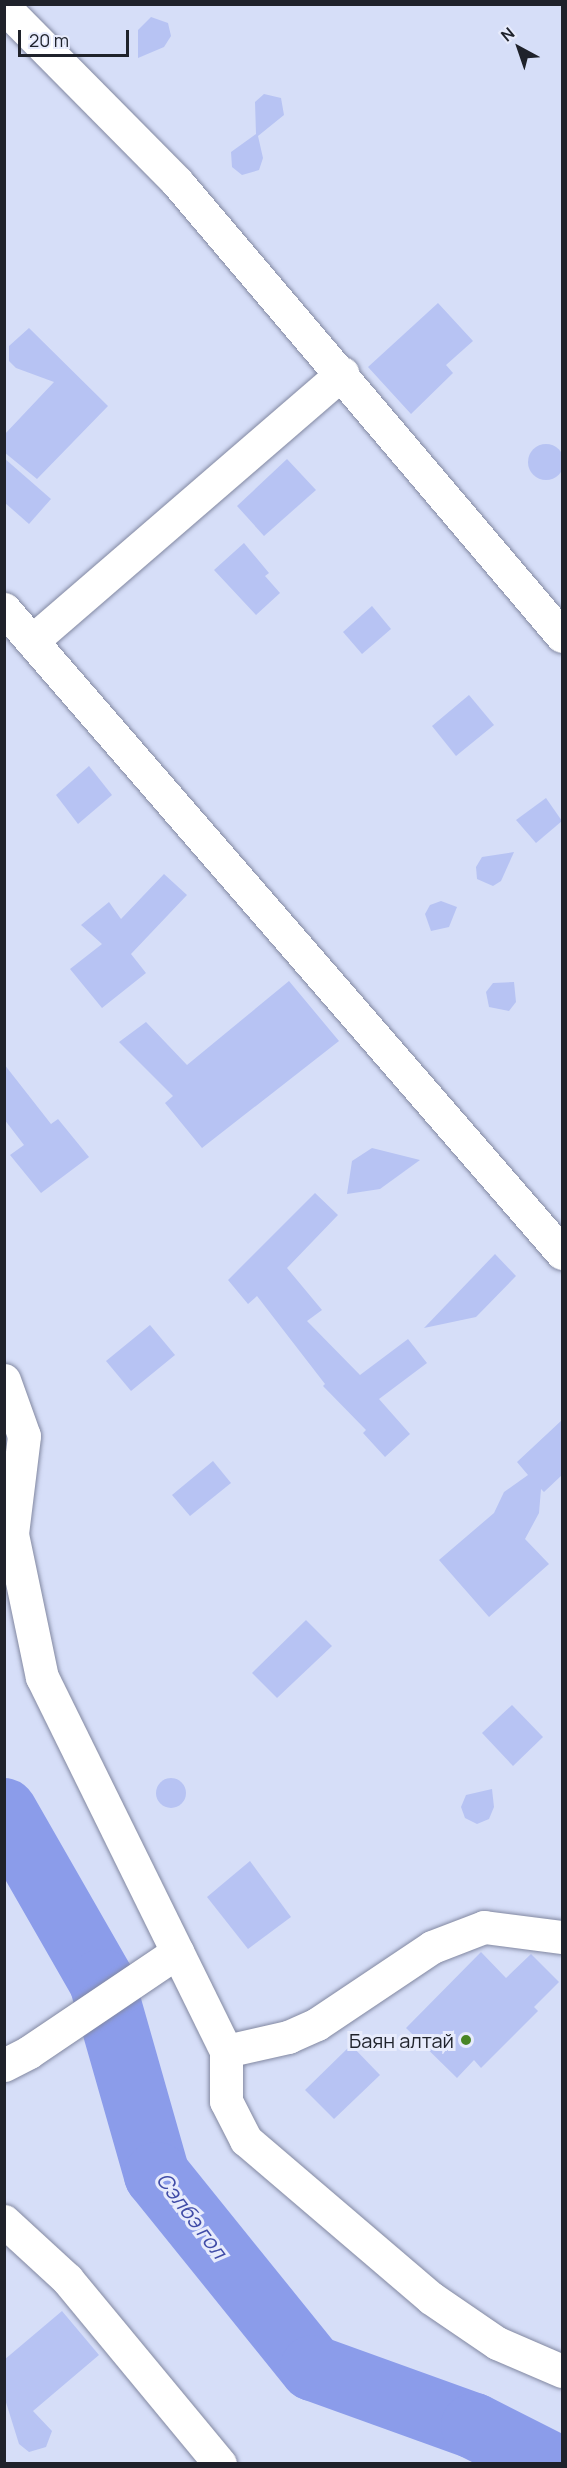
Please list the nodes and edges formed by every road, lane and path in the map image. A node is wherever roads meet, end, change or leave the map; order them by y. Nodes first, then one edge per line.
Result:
1 (4, 7) edge
2 (342, 374) junction
3 (4, 609) edge
4 (562, 633) edge
5 (32, 641) junction
6 (562, 1253) edge
7 (4, 1380) edge
8 (8, 1533) edge
9 (562, 1937) edge
10 (177, 1952) junction
11 (226, 2051) junction
12 (4, 2065) edge
13 (4, 2222) edge
14 (562, 2371) edge
15 (220, 2463) edge

1 - 2 street
2 - 4 street
2 - 5 street
3 - 5 street
5 - 6 street
7 - 8 street
8 - 10 street
9 - 11 street
10 - 11 street
10 - 12 street
11 - 14 street
13 - 15 street

